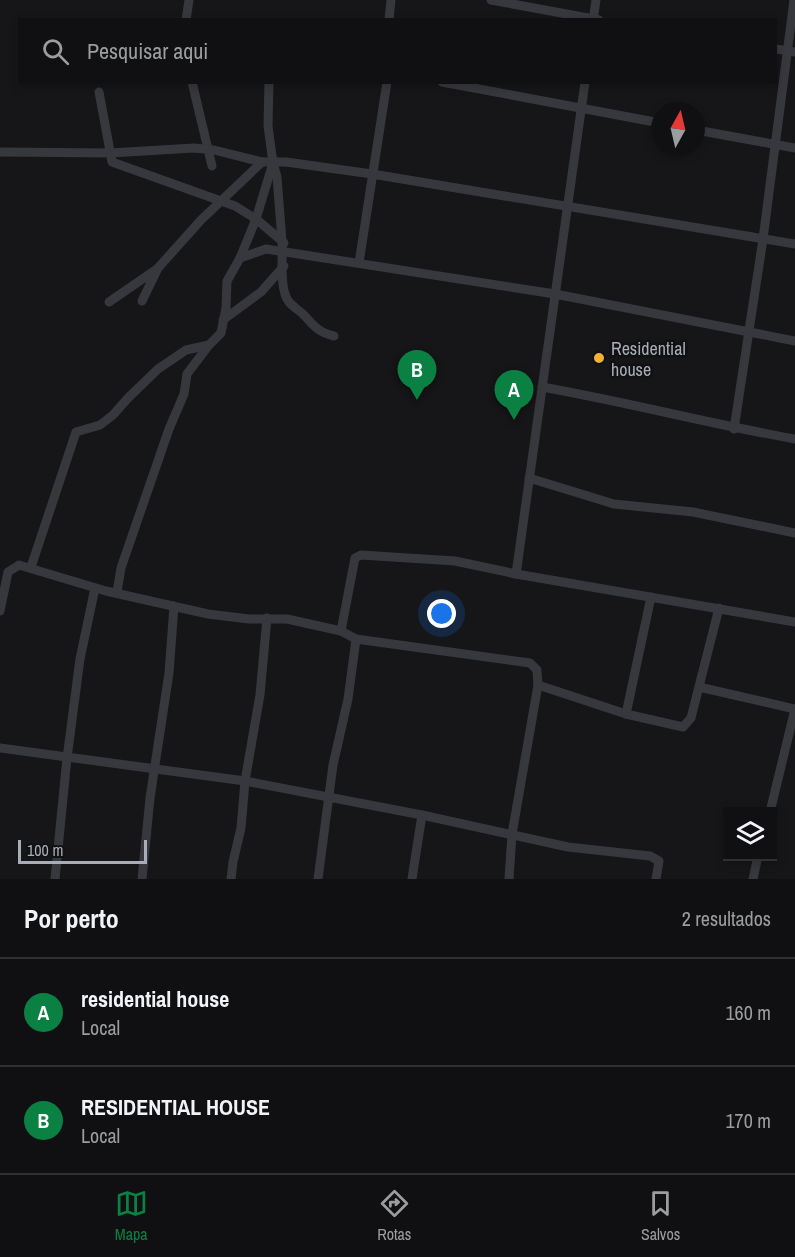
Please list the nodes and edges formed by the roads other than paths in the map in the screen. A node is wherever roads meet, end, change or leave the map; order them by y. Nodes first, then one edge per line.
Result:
1 (189, 0) edge
2 (391, 0) edge
3 (491, 0) edge
4 (596, 0) edge
5 (794, 0) edge
6 (186, 18) edge
7 (389, 18) edge
8 (590, 18) edge
9 (595, 18) edge
10 (791, 51) edge
11 (192, 84) edge
12 (269, 84) edge
13 (387, 84) edge
14 (453, 84) edge
15 (585, 84) edge
16 (99, 92) dead end
17 (581, 108) junction
18 (651, 121) edge
19 (705, 132) edge
20 (775, 144) junction
21 (795, 148) edge
22 (209, 150) junction
23 (0, 152) edge
24 (110, 153) junction
25 (262, 162) junction
26 (273, 163) junction
27 (212, 166) dead end
28 (372, 174) junction
29 (221, 201) junction
30 (568, 207) junction
31 (256, 219) junction
32 (763, 239) junction
33 (282, 241) junction
34 (795, 244) edge
35 (283, 252) junction
36 (298, 254) junction
37 (240, 258) junction
38 (359, 264) junction
39 (159, 268) junction
40 (283, 270) junction
41 (555, 294) junction
42 (142, 301) dead end
43 (109, 302) dead end
44 (224, 320) junction
45 (750, 332) junction
46 (334, 336) dead end
47 (795, 341) edge
48 (209, 345) junction
49 (542, 387) junction
50 (734, 429) junction
51 (795, 439) edge
52 (529, 478) junction
53 (795, 533) edge
54 (31, 567) junction
55 (4, 572) edge
56 (516, 574) junction
57 (95, 588) junction
58 (117, 592) junction
59 (651, 597) junction
60 (174, 606) junction
61 (719, 608) junction
62 (0, 611) edge
63 (267, 618) junction
64 (795, 622) edge
65 (341, 631) junction
66 (356, 639) junction
67 (538, 685) junction
68 (699, 687) junction
69 (795, 709) edge
70 (626, 714) junction
71 (0, 748) edge
72 (67, 758) junction
73 (154, 770) junction
74 (244, 781) junction
75 (329, 798) junction
76 (771, 807) edge
77 (422, 815) junction
78 (512, 834) junction
79 (758, 861) edge
80 (55, 879) edge
81 (142, 879) edge
82 (231, 879) edge
83 (318, 879) edge
84 (412, 879) edge
85 (509, 879) edge
86 (656, 879) edge
87 (753, 879) edge

1 - 6 street
2 - 7 street
3 - 8 street
4 - 9 street
5 - 10 street
10 - 20 street
11 - 22 street
12 - 26 street
13 - 28 street
14 - 17 street
15 - 17 street
16 - 24 street
17 - 18 street
17 - 30 street
19 - 20 street
20 - 21 street
20 - 32 street
22 - 24 street
22 - 25 street
22 - 27 street
23 - 24 street
24 - 29 street
25 - 26 street
25 - 29 street
26 - 28 street
26 - 31 street
26 - 33 street
28 - 30 street
28 - 38 street
29 - 31 street
29 - 39 street
30 - 32 street
30 - 41 street
31 - 33 street
31 - 37 street
32 - 34 street
32 - 45 street
33 - 35 street
33 - 36 street
35 - 36 street
35 - 37 street
35 - 40 street
36 - 38 street
36 - 40 street
37 - 44 street
38 - 41 street
39 - 42 street
39 - 43 street
40 - 44 street
40 - 46 street
41 - 45 street
41 - 49 street
44 - 48 street
45 - 47 street
45 - 50 street
48 - 54 street
48 - 58 street
49 - 50 street
49 - 52 street
50 - 51 street
52 - 53 street
52 - 56 street
54 - 55 street
54 - 57 street
55 - 62 street
56 - 59 street
56 - 65 street
57 - 58 street
57 - 72 street
58 - 60 street
59 - 61 street
59 - 70 street
60 - 63 street
60 - 73 street
61 - 64 street
61 - 68 street
63 - 65 street
63 - 74 street
65 - 66 street
66 - 67 street
66 - 75 street
67 - 70 street
67 - 78 street
68 - 69 street
68 - 70 street
69 - 76 street
71 - 72 street
72 - 73 street
72 - 80 street
73 - 74 street
73 - 81 street
74 - 75 street
74 - 82 street
75 - 77 street
75 - 83 street
77 - 78 street
77 - 84 street
78 - 85 street
78 - 86 street
79 - 87 street

